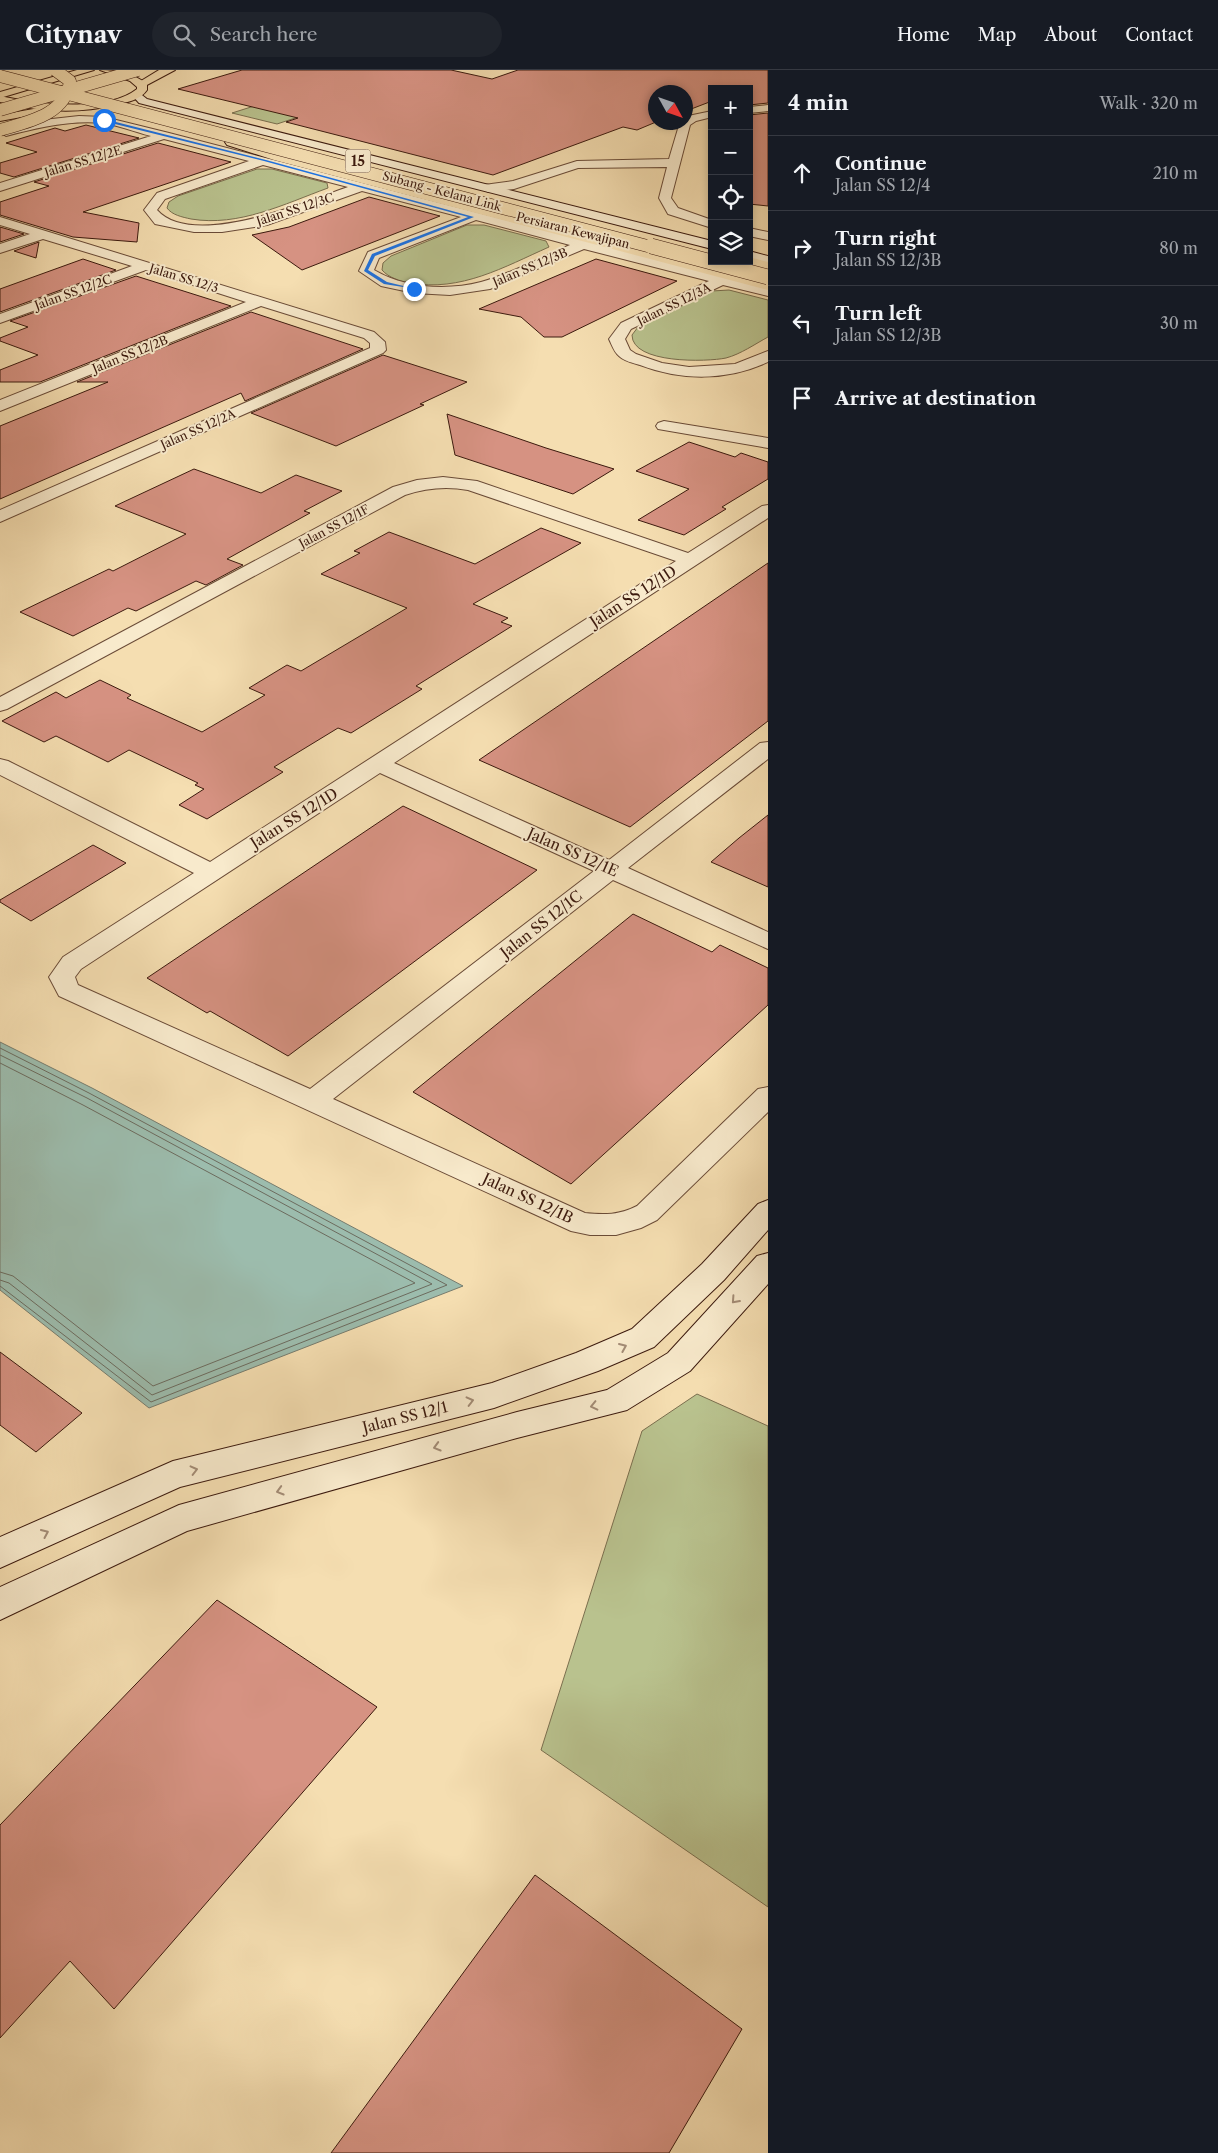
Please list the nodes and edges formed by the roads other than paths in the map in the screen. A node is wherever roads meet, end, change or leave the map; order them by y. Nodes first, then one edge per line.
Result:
1 (3, 70) edge
2 (55, 70) edge
3 (89, 70) edge
4 (105, 70) edge
5 (138, 70) edge
6 (169, 70) edge
7 (0, 76) edge
8 (140, 90) junction
9 (0, 95) edge
10 (0, 99) edge
11 (87, 108) junction
12 (768, 108) edge
13 (50, 109) junction
14 (0, 110) edge
15 (753, 110) edge
16 (708, 115) edge
17 (0, 118) edge
18 (0, 130) edge
19 (0, 134) edge
20 (165, 135) junction
21 (231, 142) junction
22 (265, 160) junction
23 (673, 163) junction
24 (534, 180) junction
25 (363, 186) junction
26 (0, 187) edge
27 (488, 188) junction
28 (537, 200) junction
29 (472, 217) junction
30 (0, 221) edge
31 (708, 223) edge
32 (753, 233) edge
33 (44, 234) junction
34 (768, 236) edge
35 (708, 244) edge
36 (581, 245) junction
37 (0, 249) edge
38 (708, 251) edge
39 (753, 256) edge
40 (768, 260) edge
41 (753, 262) edge
42 (145, 266) junction
43 (768, 266) edge
44 (768, 276) edge
45 (722, 280) junction
46 (768, 281) edge
47 (768, 286) edge
48 (768, 292) edge
49 (261, 301) junction
50 (0, 319) edge
51 (369, 335) joint
52 (768, 356) edge
53 (0, 406) edge
54 (664, 426) dead end
55 (768, 443) edge
56 (768, 510) edge
57 (0, 517) edge
58 (689, 559) junction
59 (0, 705) edge
60 (768, 748) edge
61 (378, 764) junction
62 (0, 766) edge
63 (611, 870) junction
64 (210, 872) junction
65 (768, 940) edge
66 (768, 1096) edge
67 (314, 1100) junction
68 (768, 1211) edge
69 (768, 1264) edge
70 (0, 1553) edge
71 (0, 1604) edge

1 - 38 main road, Subang - Kelana Link / 15, bridge
2 - 18 main road, bridge
3 - 9 main road, bridge
4 - 8 main road
5 - 14 main road, bridge
6 - 8 main road
7 - 44 main road, Subang - Kelana Link / 15, bridge
8 - 11 main road
8 - 27 street, Persiaran Kewajipan
10 - 13 main road
11 - 13 main road
11 - 21 street, Persiaran Kewajipan
12 - 15 street
13 - 17 main road
16 - 23 street
19 - 20 street
20 - 22 street
20 - 26 street, Jalan SS 12/2E
21 - 46 street, Persiaran Kewajipan
21 - 47 main road
22 - 25 street
22 - 25 street, Jalan SS 12/3C
23 - 24 street
23 - 31 street
24 - 27 street
24 - 28 street
25 - 29 street
27 - 28 street, Persiaran Kewajipan
28 - 35 street, Persiaran Kewajipan
29 - 36 street
29 - 36 street, Jalan SS 12/3B
30 - 33 street, Jalan SS 12/3
32 - 34 street
33 - 37 street
33 - 42 street, Jalan SS 12/3
36 - 45 street
39 - 40 street
41 - 43 main road
42 - 49 street, Jalan SS 12/3
42 - 50 street, Jalan SS 12/2C
45 - 48 street
45 - 52 street, Jalan SS 12/3A
49 - 51 street, Jalan SS 12/3
49 - 53 street, Jalan SS 12/2B
51 - 57 street, Jalan SS 12/2A
54 - 55 street
56 - 58 street, Jalan SS 12/1D
58 - 59 street, Jalan SS 12/1F
58 - 61 street, Jalan SS 12/1D
60 - 63 street, Jalan SS 12/1C
61 - 63 street, Jalan SS 12/1E
61 - 64 street, Jalan SS 12/1D
62 - 64 street
63 - 65 street, Jalan SS 12/1E
63 - 67 street, Jalan SS 12/1C
64 - 67 street, Jalan SS 12/1D
66 - 67 street, Jalan SS 12/1B
70 -> 68 street, Jalan SS 12/1
69 -> 71 street

